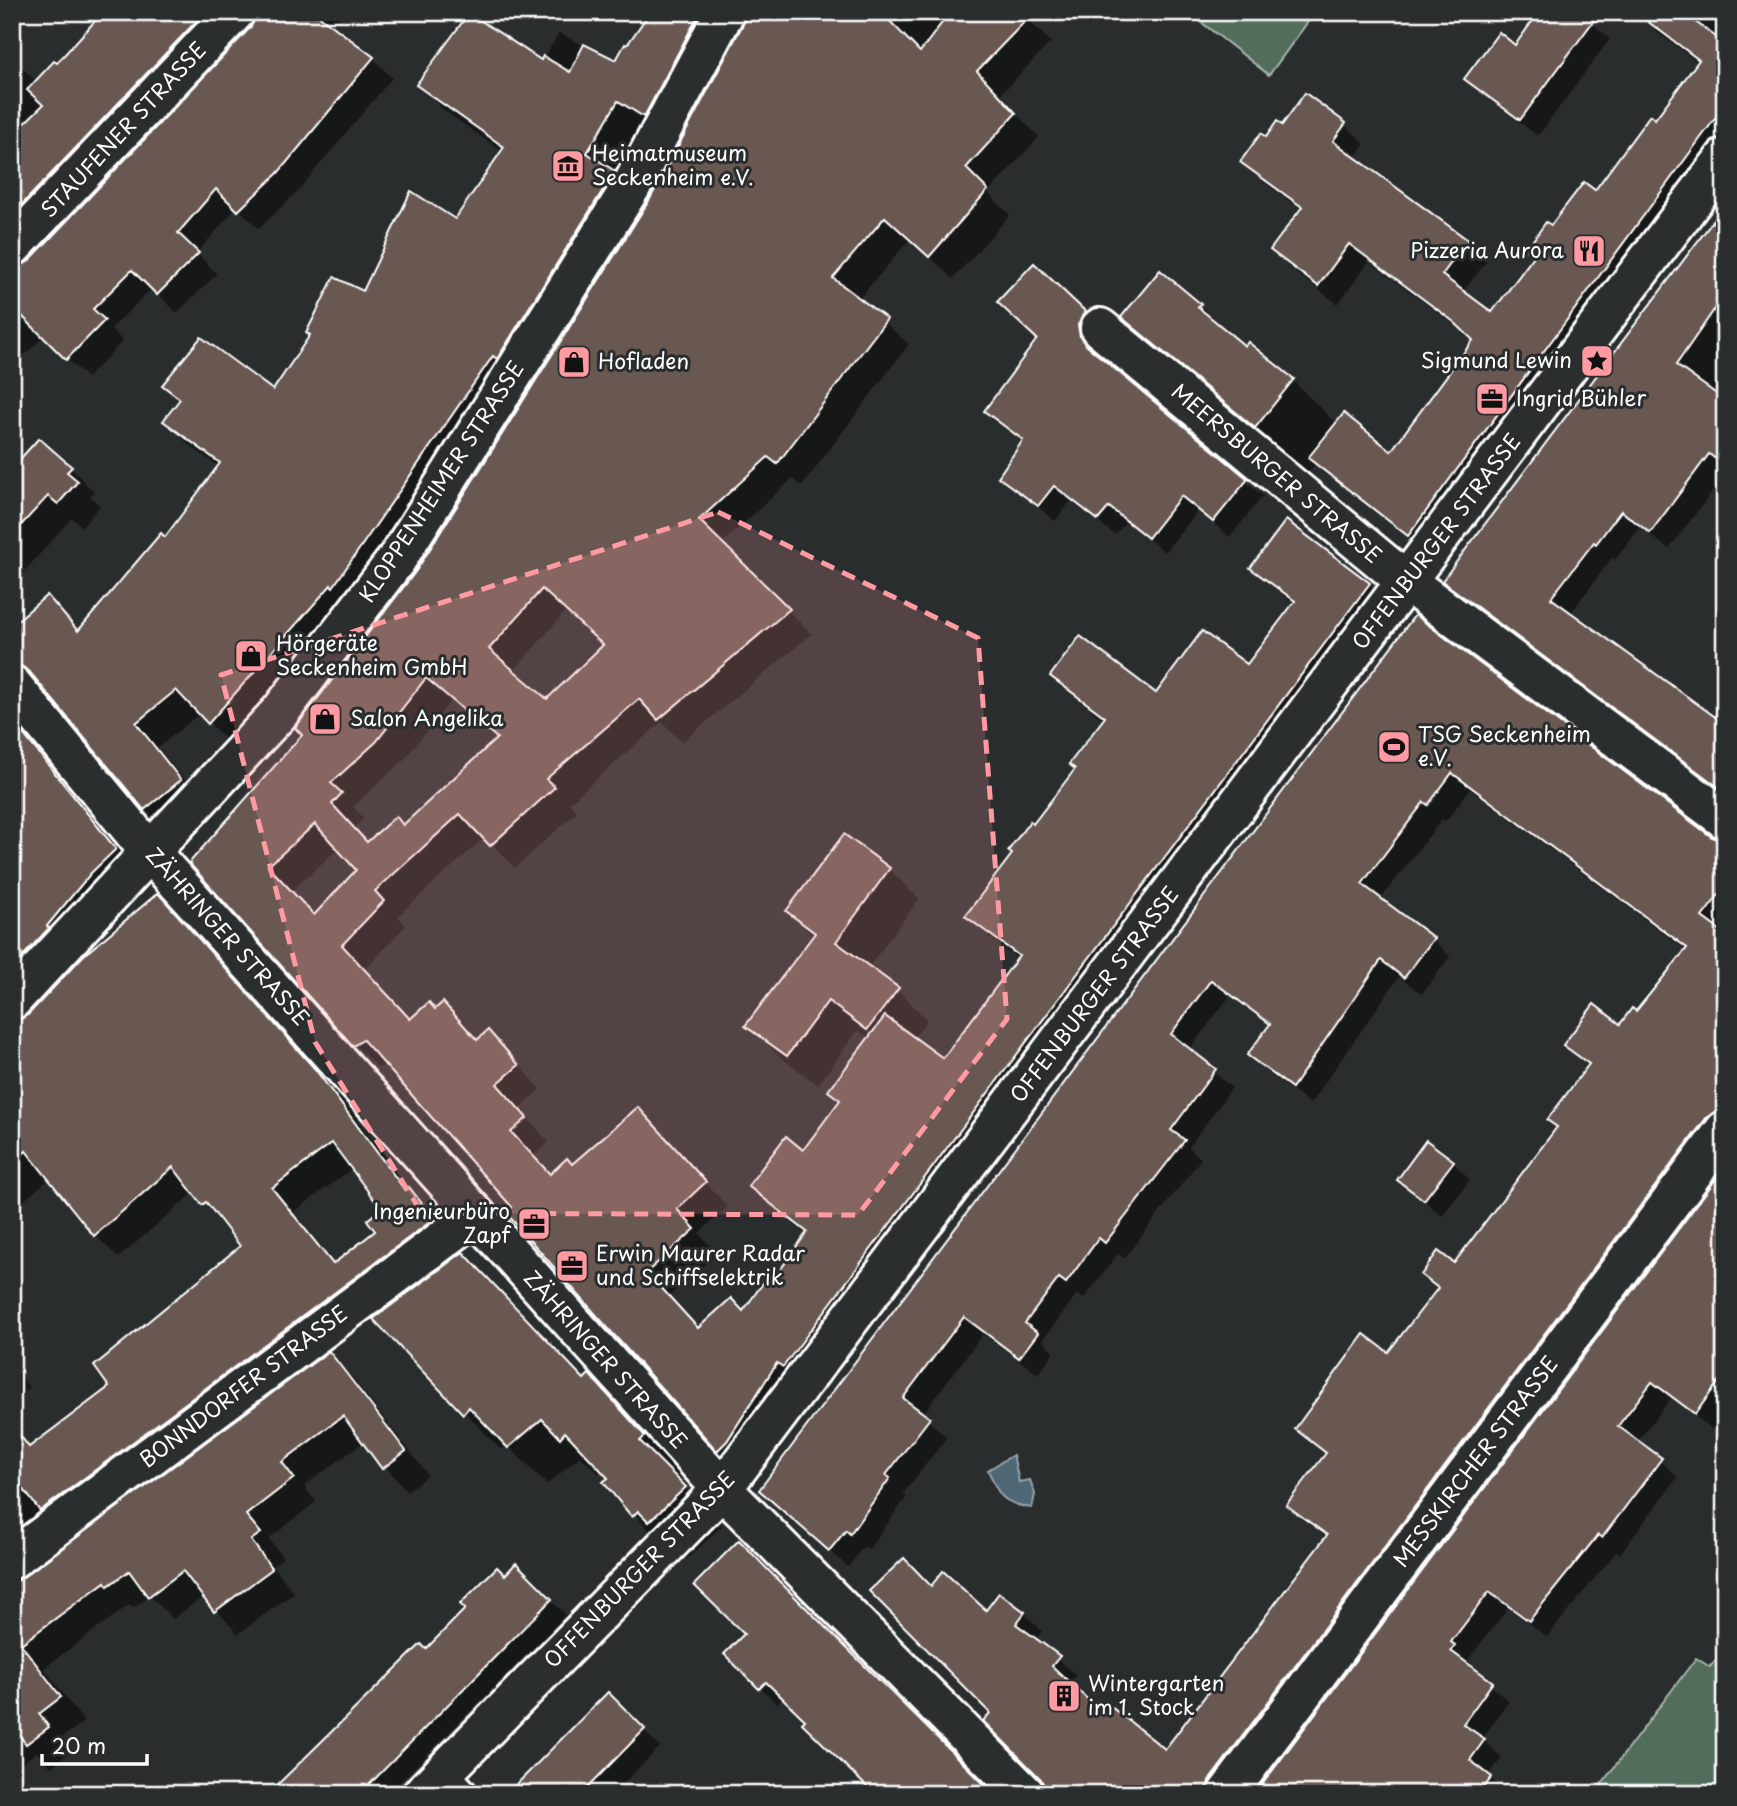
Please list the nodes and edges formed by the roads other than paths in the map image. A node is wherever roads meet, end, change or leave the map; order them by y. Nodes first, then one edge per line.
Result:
1 (235, 12) edge
2 (725, 12) edge
3 (1725, 158) edge
4 (12, 247) edge
5 (1100, 328) dead end
6 (1407, 582) junction
7 (12, 685) edge
8 (1725, 819) edge
9 (150, 852) junction
10 (12, 1000) edge
11 (1725, 1130) edge
12 (475, 1215) junction
13 (722, 1489) junction
14 (12, 1559) edge
15 (440, 1788) edge
16 (1026, 1794) edge
17 (1227, 1794) edge

1 - 4 street, STAUFENER STRASSE
2 - 9 street, KLOPPENHEIMER STRASSE
3 - 6 street, OFFENBURGER STRASSE
5 - 6 street, MEERSBURGER STRASSE
6 - 8 street, MEERSBURGER STRASSE
6 - 13 street, OFFENBURGER STRASSE
7 - 9 street, ZÄHRINGER STRASSE
9 - 10 street, KLOPPENHEIMER STRASSE
9 - 12 street, ZÄHRINGER STRASSE
11 - 17 street, MESSKIRCHER STRASSE
12 - 13 street, ZÄHRINGER STRASSE
12 - 14 street, BONNDORFER STRASSE
13 - 15 street, OFFENBURGER STRASSE
13 - 16 street, ZÄHRINGER STRASSE

